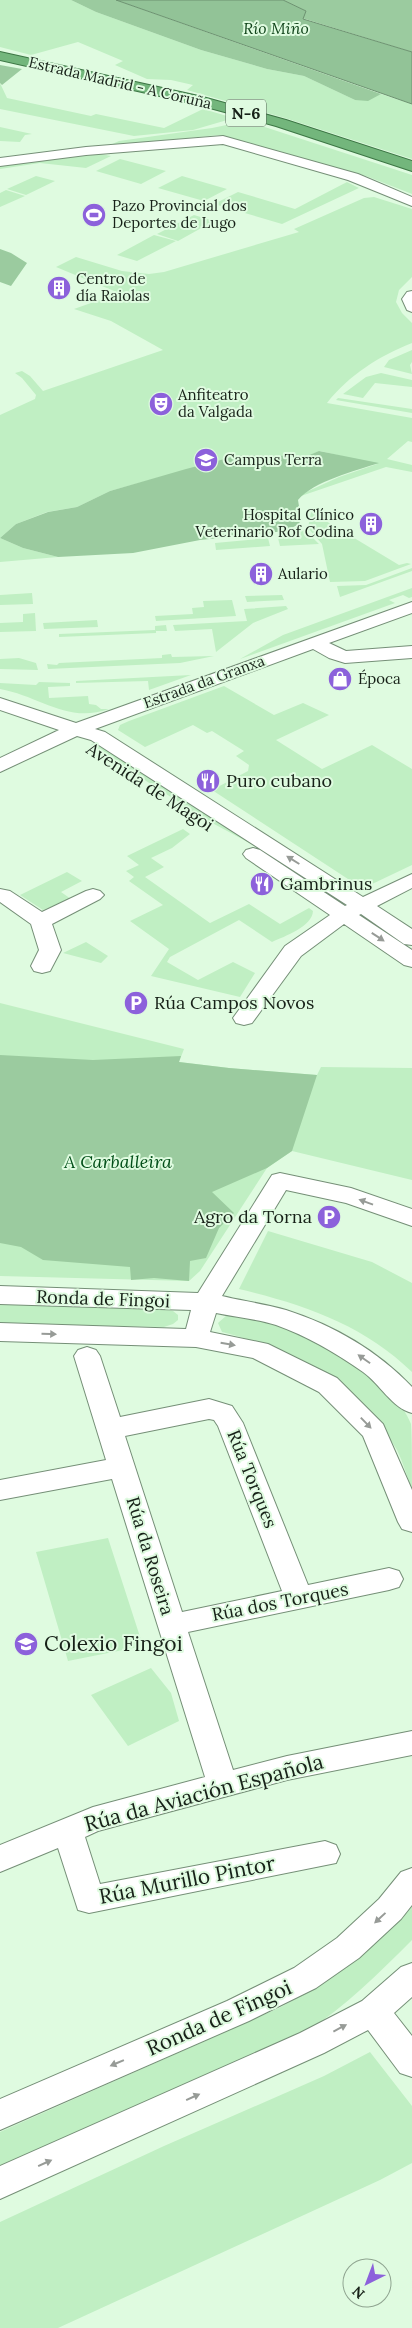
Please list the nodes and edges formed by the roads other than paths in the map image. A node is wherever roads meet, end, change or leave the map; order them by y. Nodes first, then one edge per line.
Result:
1 (0, 56) edge
2 (0, 61) edge
3 (56, 68) junction
4 (0, 162) edge
5 (412, 166) edge
6 (412, 202) edge
7 (412, 295) edge
8 (412, 307) edge
9 (412, 607) edge
10 (313, 642) junction
11 (412, 652) edge
12 (0, 704) edge
13 (75, 730) junction
14 (0, 766) edge
15 (412, 880) edge
16 (2, 895) dead end
17 (93, 895) dead end
18 (353, 910) junction
19 (41, 921) junction
20 (412, 940) edge
21 (412, 960) edge
22 (42, 966) dead end
23 (244, 1018) dead end
24 (412, 1218) edge
25 (0, 1296) edge
26 (206, 1302) junction
27 (0, 1332) edge
28 (196, 1338) junction
29 (87, 1356) dead end
30 (412, 1404) edge
31 (110, 1429) junction
32 (122, 1467) junction
33 (0, 1490) edge
34 (412, 1522) edge
35 (389, 1579) dead end
36 (298, 1599) junction
37 (172, 1625) junction
38 (412, 1743) edge
39 (222, 1784) junction
40 (68, 1830) junction
41 (325, 1854) dead end
42 (0, 1859) edge
43 (412, 1881) edge
44 (412, 1977) edge
45 (373, 2010) junction
46 (412, 2062) edge
47 (0, 2115) edge
48 (0, 2183) edge

1 - 3 highway, Estrada Madrid - A Coruña / N-6
2 - 3 highway
3 - 5 highway, Estrada Madrid - A Coruña / N-6
4 - 6 street
7 - 8 street
9 - 10 street, Estrada da Granxa
10 - 11 street
10 - 13 street, Estrada da Granxa
12 - 13 street
13 - 14 street, Estrada da Granxa
13 - 18 street, Avenida de Magoi
15 - 18 street
16 - 19 street
17 - 19 street
18 - 20 street, Avenida de Magoi
18 -> 21 street, Avenida de Magoi
18 - 23 street
19 - 22 street
24 -> 26 street
25 - 26 street, Ronda de Fingoi
26 - 28 street
30 -> 26 street, Ronda de Fingoi
27 -> 28 street, Ronda de Fingoi
28 -> 34 street, Ronda de Fingoi
29 - 31 street, Rúa da Roseira
31 - 32 street, Rúa da Roseira
31 - 36 street, Rúa Torques
32 - 33 street
32 - 37 street, Rúa da Roseira
35 - 36 street, Rúa dos Torques
36 - 37 street, Rúa dos Torques
37 - 39 street, Rúa da Roseira
38 - 39 street, Rúa da Aviación Española
39 - 40 street, Rúa da Aviación Española
40 - 41 street, Rúa Murillo Pintor
40 - 42 street, Rúa da Aviación Española
43 -> 47 street, Ronda de Fingoi
44 - 45 street
45 - 46 street
48 -> 45 street

